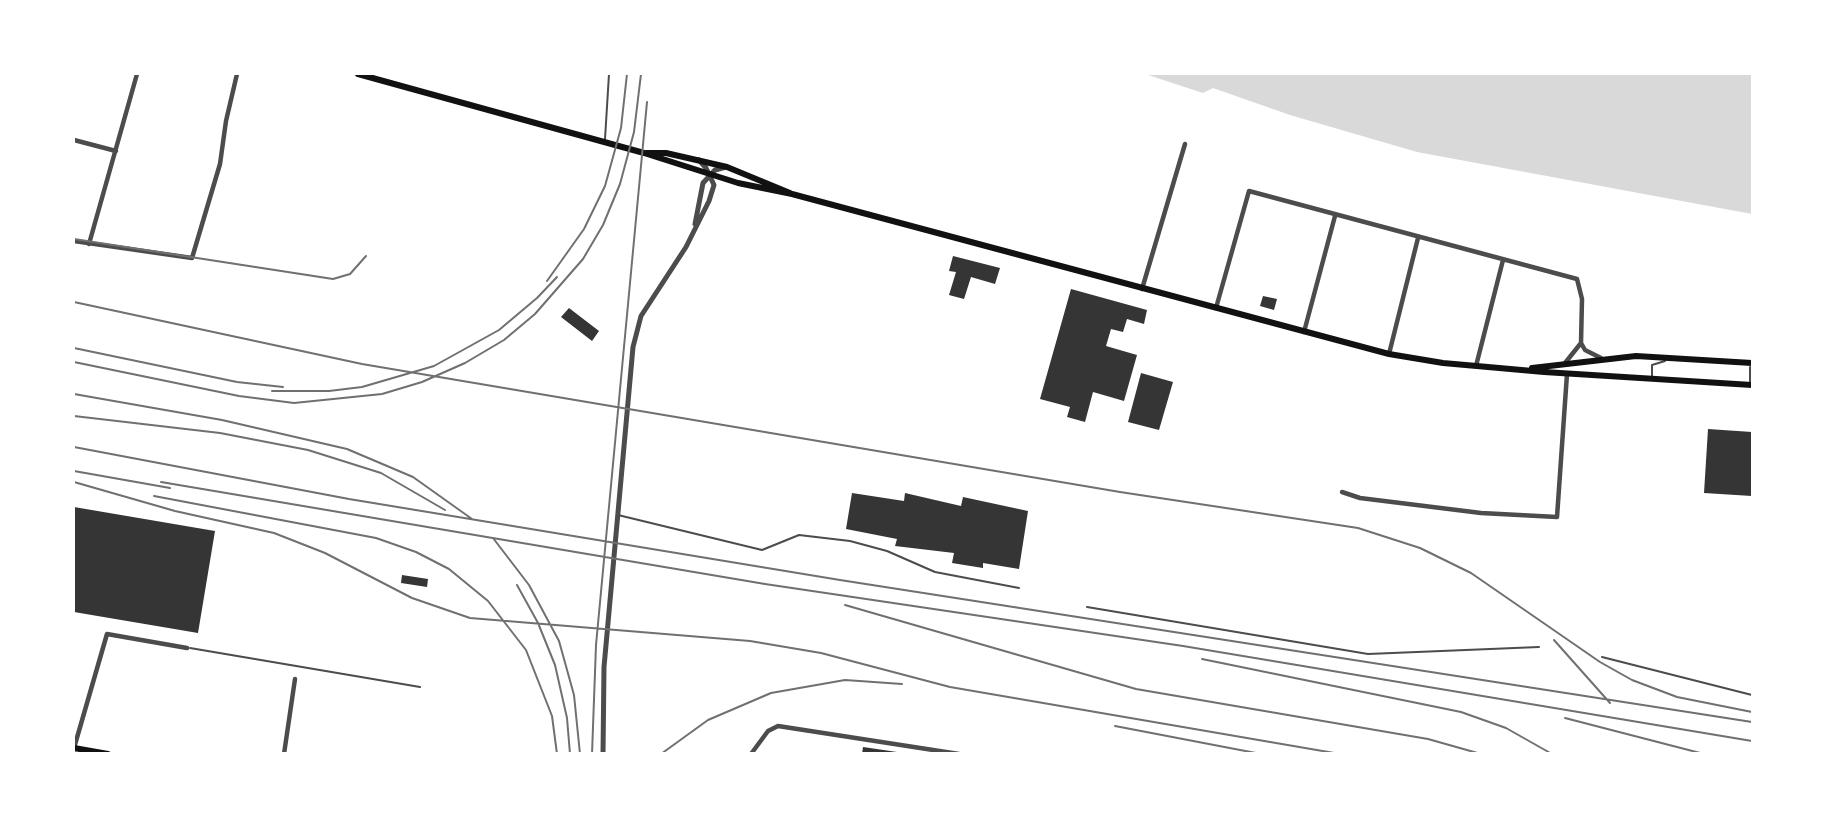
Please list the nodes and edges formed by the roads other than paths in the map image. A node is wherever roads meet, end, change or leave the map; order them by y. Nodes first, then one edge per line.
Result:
1 (137, 74) edge
2 (237, 74) edge
3 (358, 74) edge
4 (609, 74) edge
5 (74, 140) edge
6 (604, 142) junction
7 (1185, 144) dead end
8 (116, 151) junction
9 (644, 153) junction
10 (697, 159) junction
11 (727, 167) junction
12 (699, 172) junction
13 (710, 175) junction
14 (757, 177) junction
15 (721, 178) junction
16 (703, 183) junction
17 (713, 185) junction
18 (748, 186) junction
19 (792, 194) junction
20 (1335, 216) junction
21 (694, 230) junction
22 (1418, 238) junction
23 (74, 241) edge
24 (89, 244) junction
25 (1503, 260) junction
26 (1142, 290) junction
27 (1216, 309) junction
28 (1304, 332) junction
29 (1581, 343) junction
30 (1389, 354) junction
31 (1601, 358) junction
32 (1669, 358) junction
33 (1574, 362) junction
34 (1565, 363) junction
35 (1751, 363) edge
36 (1476, 366) junction
37 (1526, 369) junction
38 (1567, 374) junction
39 (1654, 379) junction
40 (1749, 384) edge
41 (1342, 492) dead end
42 (617, 515) junction
43 (1019, 588) dead end
44 (1087, 607) dead end
45 (1539, 647) dead end
46 (187, 648) joint
47 (1602, 657) dead end
48 (295, 679) dead end
49 (420, 687) dead end
50 (1752, 695) edge
51 (74, 748) edge
52 (108, 754) edge
53 (284, 754) edge
54 (603, 754) edge
55 (751, 754) edge
56 (958, 754) edge

1 - 8 street
2 - 24 street
3 - 6 main road
4 - 6 lane
5 - 8 street
6 - 9 main road
7 - 26 street
8 - 24 street
9 - 10 main road
9 - 12 main road
10 - 11 main road
10 - 13 street
11 - 13 street
11 - 14 main road
12 - 13 main road
12 - 16 street
13 - 15 main road
13 - 16 street
13 - 17 street
14 - 18 main road
14 - 19 main road
15 - 17 street
15 - 18 main road
16 - 21 street
17 - 21 street
18 - 19 main road
19 - 26 main road
20 - 22 street
20 - 27 street
20 - 28 street
21 - 42 street
22 - 25 street
22 - 30 street
23 - 24 street
25 - 29 street
25 - 36 street
26 - 27 main road
27 - 28 main road
28 - 30 main road
29 - 31 street
29 - 34 street
30 - 36 main road
31 - 32 main road
31 - 33 main road
32 - 35 main road
32 - 39 lane
33 - 34 main road
33 - 38 lane
34 - 37 main road
35 - 40 lane
36 - 37 main road
37 - 38 main road
38 - 39 main road
38 - 41 street
39 - 40 main road
42 - 43 lane
42 - 54 street
44 - 45 lane
46 - 49 lane
46 - 51 street
47 - 50 lane
48 - 53 street
51 - 52 main road
55 - 56 street

